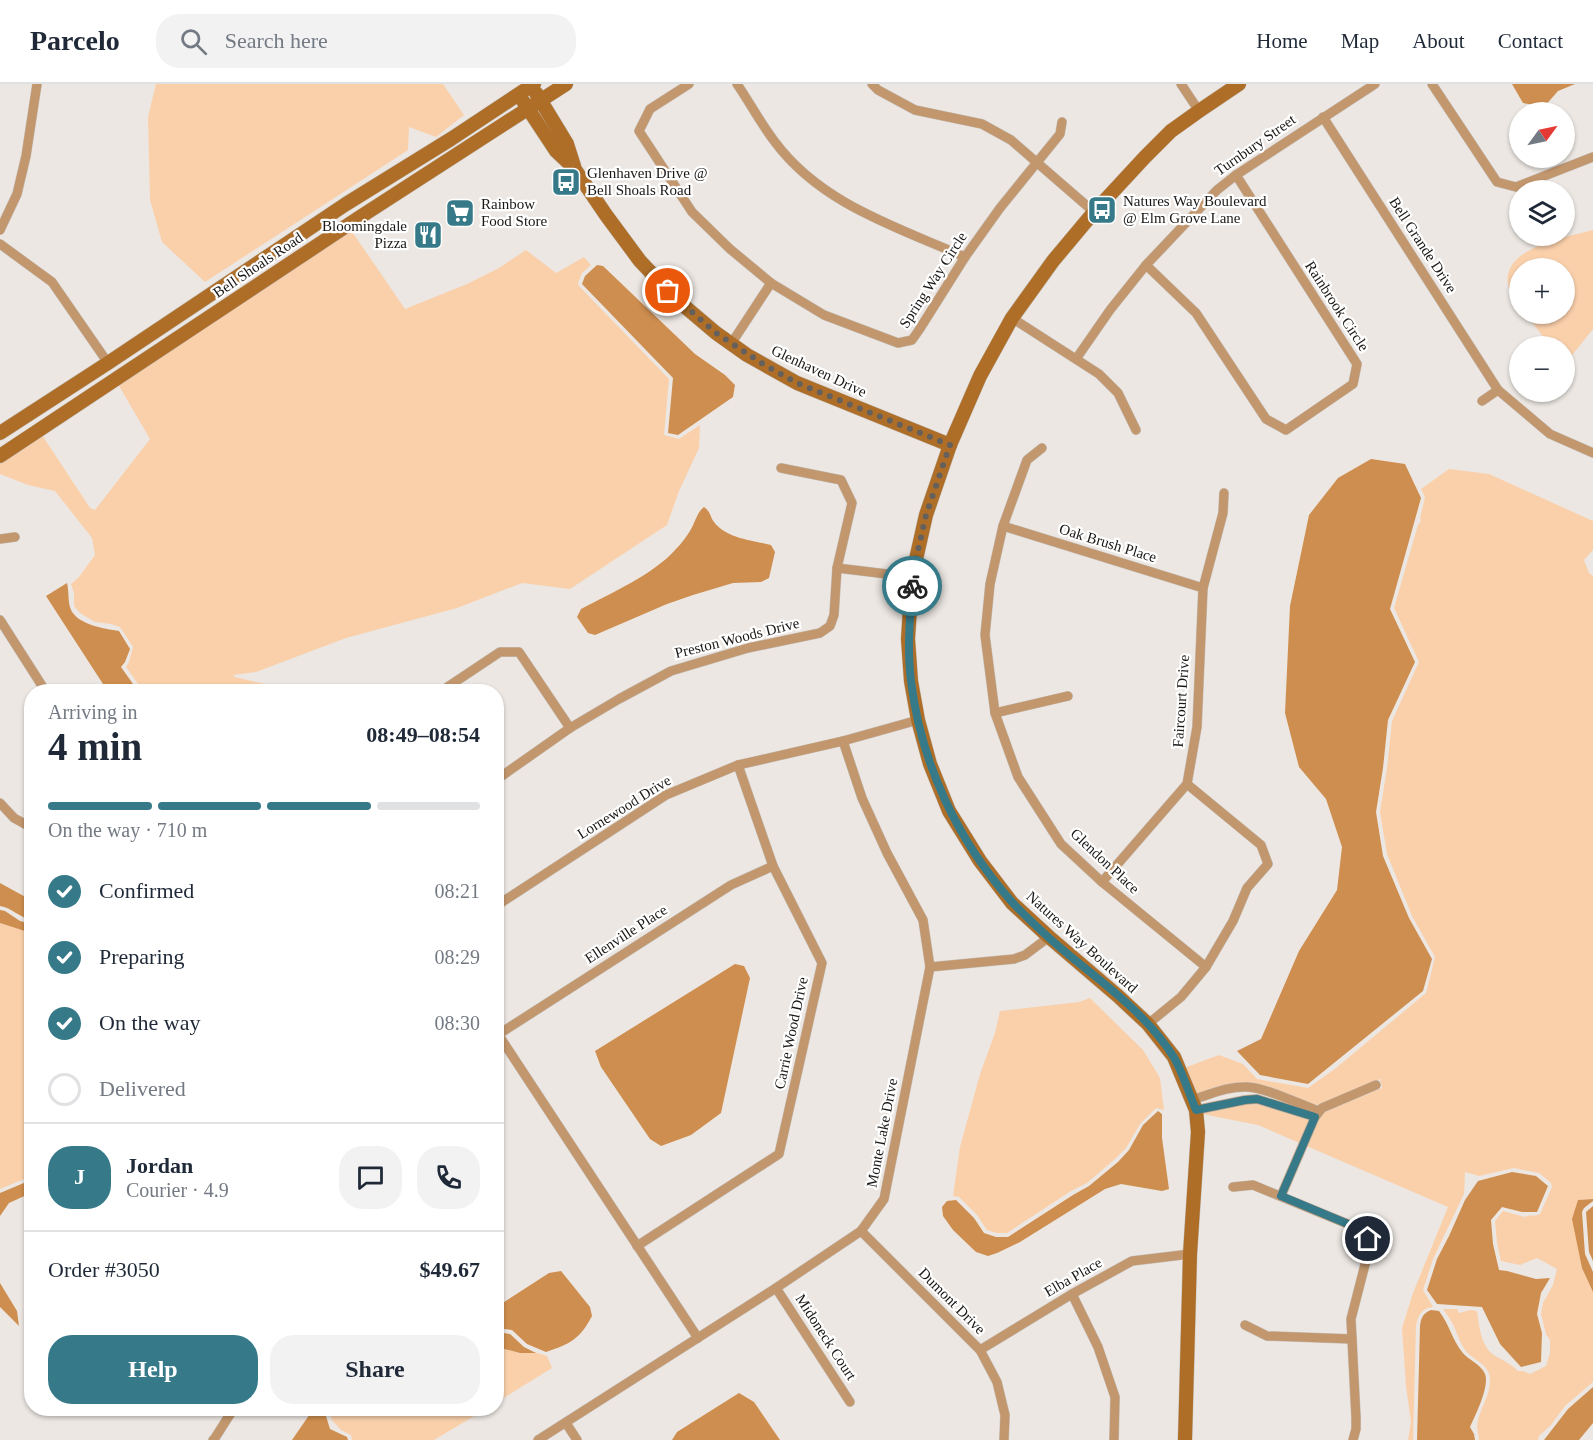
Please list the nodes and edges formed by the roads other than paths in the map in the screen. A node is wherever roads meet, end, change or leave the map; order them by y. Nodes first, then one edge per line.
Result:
1 (37, 84) edge
2 (566, 84) edge
3 (689, 84) edge
4 (737, 84) edge
5 (872, 84) edge
6 (1181, 84) edge
7 (1239, 84) edge
8 (1375, 84) edge
9 (1432, 84) edge
10 (533, 85) edge
11 (519, 94) junction
12 (540, 101) junction
13 (528, 108) junction
14 (1199, 111) junction
15 (1323, 117) junction
16 (1062, 123) dead end
17 (1593, 157) edge
18 (1038, 163) junction
19 (574, 168) junction
20 (1236, 175) junction
21 (1094, 212) junction
22 (0, 230) edge
23 (0, 244) edge
24 (965, 257) junction
25 (1146, 265) junction
26 (771, 283) junction
27 (1012, 318) junction
28 (730, 344) junction
29 (1076, 359) junction
30 (108, 363) junction
31 (1498, 390) junction
32 (1482, 401) dead end
33 (1136, 430) dead end
34 (0, 433) edge
35 (950, 445) junction
36 (1042, 448) dead end
37 (1593, 453) edge
38 (0, 456) edge
39 (781, 468) dead end
40 (1224, 494) dead end
41 (1003, 526) junction
42 (15, 537) dead end
43 (0, 539) edge
44 (837, 568) junction
45 (912, 577) junction
46 (1203, 588) junction
47 (0, 621) edge
48 (41, 684) edge
49 (452, 684) edge
50 (1068, 696) dead end
51 (995, 713) junction
52 (918, 720) junction
53 (570, 728) junction
54 (843, 741) junction
55 (738, 765) junction
56 (504, 774) edge
57 (1187, 784) junction
58 (0, 803) edge
59 (24, 824) edge
60 (773, 866) junction
61 (1102, 882) junction
62 (504, 901) edge
63 (1048, 937) junction
64 (930, 967) junction
65 (1206, 967) junction
66 (1148, 1024) junction
67 (504, 1028) edge
68 (504, 1041) edge
69 (1376, 1085) dead end
70 (1221, 1091) junction
71 (1225, 1104) junction
72 (1193, 1105) junction
73 (1317, 1114) junction
74 (1233, 1187) dead end
75 (1281, 1196) junction
76 (861, 1231) junction
77 (637, 1246) junction
78 (1190, 1254) junction
79 (776, 1288) junction
80 (1072, 1294) junction
81 (1245, 1325) dead end
82 (698, 1338) junction
83 (1352, 1339) junction
84 (980, 1350) junction
85 (850, 1402) dead end
86 (229, 1416) edge
87 (566, 1423) junction
88 (213, 1440) edge
89 (538, 1440) edge
90 (577, 1440) edge
91 (1004, 1440) edge
92 (1114, 1440) edge
93 (1185, 1440) edge
94 (1353, 1440) edge

1 - 22 street
2 - 12 street, Bell Shoals Road
3 - 26 street, Spring Way Circle
4 - 24 street
5 - 18 street
6 - 14 street
7 - 14 street, Natures Way Boulevard
8 - 15 street, Turnbury Street
9 - 17 street
10 - 11 street, Bell Shoals Road
10 - 12 street, Glenhaven Drive
11 - 13 street, Glenhaven Drive
11 - 30 street, Bell Shoals Road
12 - 13 street, Bell Shoals Road
12 - 19 street, Glenhaven Drive
13 - 19 street, Glenhaven Drive
13 - 38 street, Bell Shoals Road
14 - 21 street, Natures Way Boulevard
15 - 20 street, Turnbury Street
15 - 31 street, Bell Grande Drive
16 - 18 street, Spring Way Circle
18 - 21 street
18 - 24 street, Spring Way Circle
19 - 28 street, Glenhaven Drive
20 - 25 street, Turnbury Street
20 - 25 street, Rainbrook Circle
21 - 27 street, Natures Way Boulevard
23 - 30 street
24 - 26 street, Spring Way Circle
25 - 29 street, Turnbury Street
26 - 28 street
27 - 29 street
27 - 35 street, Natures Way Boulevard
28 - 35 street, Glenhaven Drive
29 - 33 street
30 - 34 street, Bell Shoals Road
31 - 32 street
31 - 37 street, Bell Grande Drive
35 - 45 street, Natures Way Boulevard
36 - 41 street, Glendon Place
39 - 44 street, Preston Woods Drive
40 - 46 street, Faircourt Drive
41 - 46 street, Oak Brush Place
41 - 51 street, Glendon Place
42 - 43 street
44 - 45 street
44 - 53 street, Preston Woods Drive
45 - 52 street, Natures Way Boulevard
46 - 57 street, Faircourt Drive
47 - 48 street
49 - 53 street
50 - 51 street
51 - 61 street, Glendon Place
52 - 54 street, Lornewood Drive
52 - 63 street, Natures Way Boulevard
53 - 56 street, Preston Woods Drive
54 - 55 street, Lornewood Drive
54 - 64 street, Monte Lake Drive
55 - 60 street, Carrie Wood Drive
55 - 62 street, Lornewood Drive
57 - 61 street
57 - 65 street
58 - 59 street
60 - 67 street, Ellenville Place
60 - 77 street, Carrie Wood Drive
61 - 65 street, Glendon Place
63 - 64 street
63 - 66 street, Natures Way Boulevard
64 - 76 street, Monte Lake Drive
65 - 66 street
66 - 72 street, Natures Way Boulevard
68 - 77 street
69 - 73 street
70 - 71 street
70 - 72 street
70 - 73 street
71 - 72 street
71 - 73 street
72 - 78 street, Natures Way Boulevard
73 - 75 street
74 - 75 street
75 - 83 street
76 - 79 street, Monte Lake Drive
76 - 84 street, Dumont Drive
77 - 82 street
78 - 80 street, Elba Place
78 - 93 street, Natures Way Boulevard
79 - 82 street, Monte Lake Drive
79 - 85 street, Midoneck Court
80 - 84 street, Elba Place
80 - 92 street
81 - 83 street
82 - 87 street, Monte Lake Drive
83 - 94 street
84 - 91 street, Dumont Drive
86 - 88 street
87 - 89 street, Monte Lake Drive
87 - 90 street

